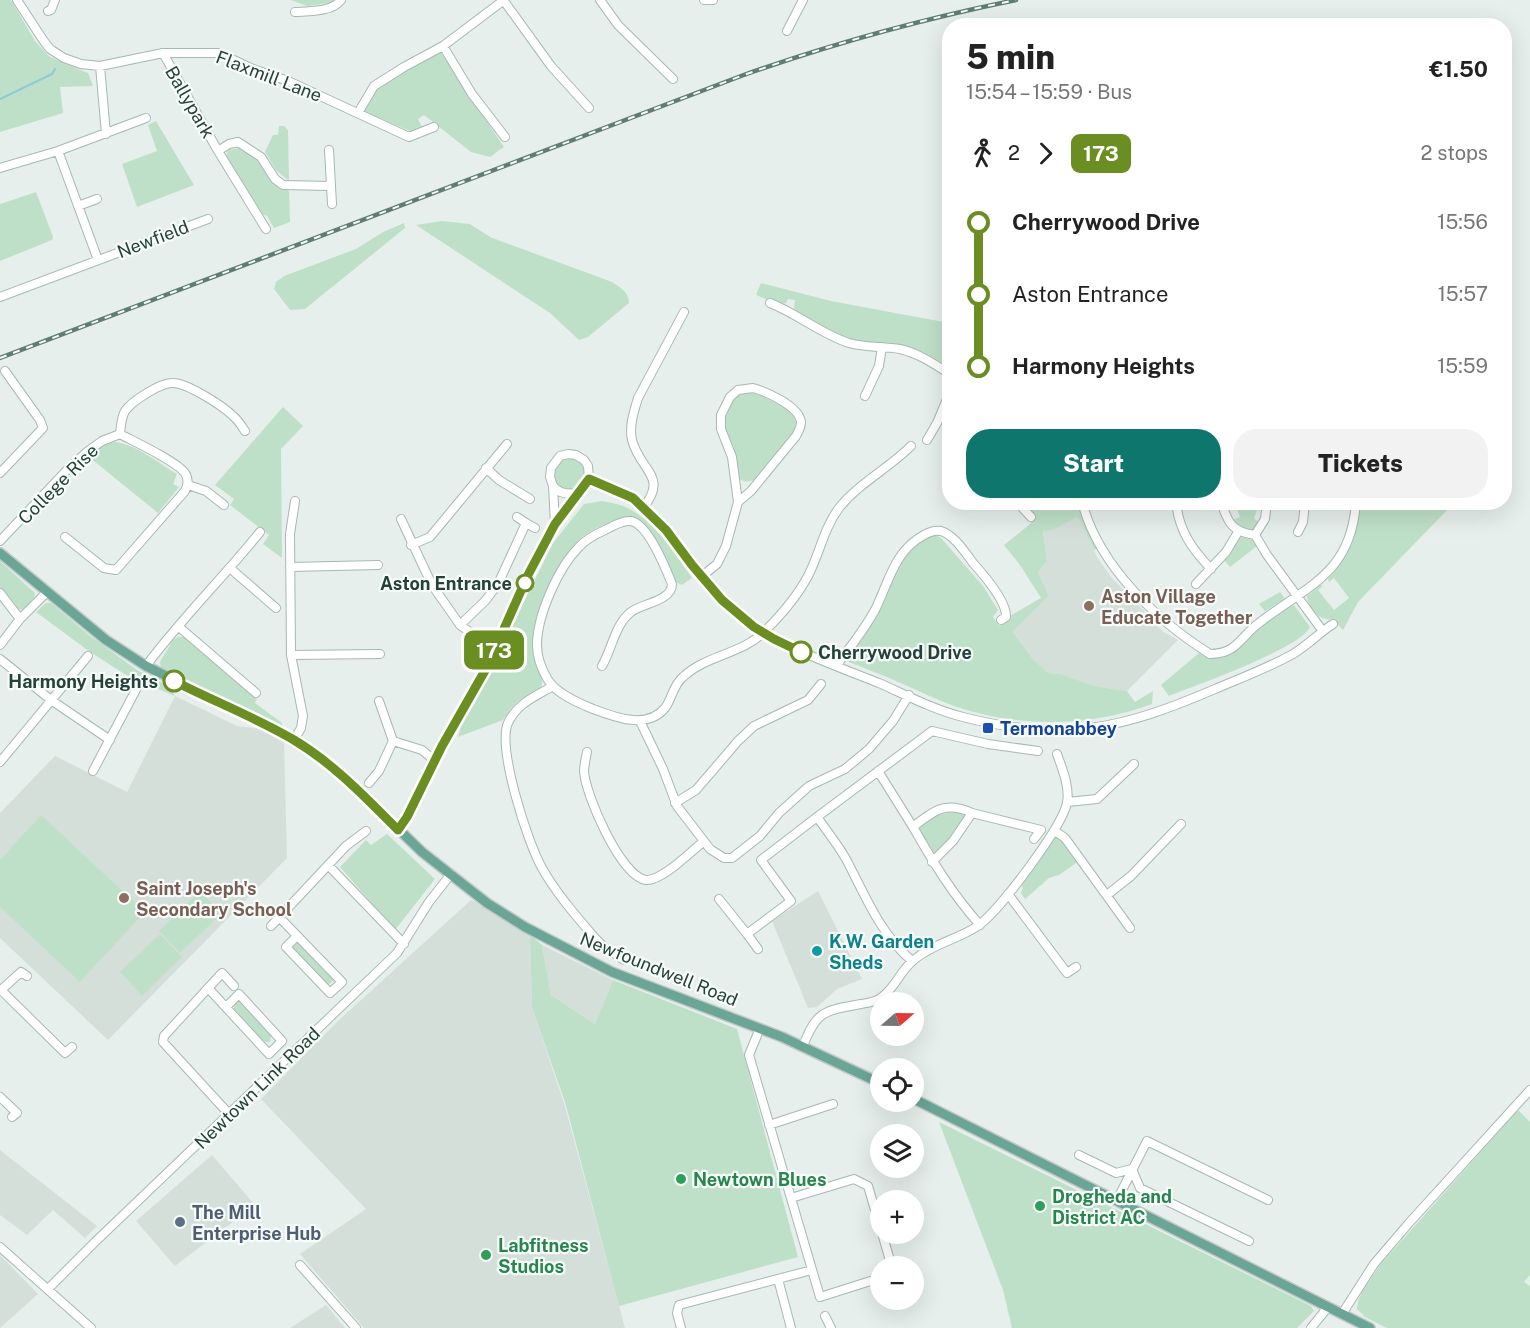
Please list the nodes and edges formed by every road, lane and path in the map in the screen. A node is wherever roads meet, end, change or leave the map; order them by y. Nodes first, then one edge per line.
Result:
1 (17, 0) edge
2 (55, 0) edge
3 (341, 0) edge
4 (504, 0) edge
5 (600, 0) edge
6 (704, 0) edge
7 (713, 0) edge
8 (803, 0) edge
9 (48, 11) dead end
10 (295, 12) dead end
11 (787, 31) dead end
12 (443, 46) junction
13 (163, 53) junction
14 (100, 66) junction
15 (673, 79) dead end
16 (589, 108) dead end
17 (358, 113) junction
18 (146, 118) dead end
19 (434, 127) dead end
20 (106, 134) junction
21 (505, 137) dead end
22 (329, 150) dead end
23 (58, 151) junction
24 (218, 151) junction
25 (0, 168) edge
26 (330, 186) junction
27 (97, 199) dead end
28 (332, 204) dead end
29 (78, 206) junction
30 (208, 219) dead end
31 (266, 229) dead end
32 (98, 260) junction
33 (0, 297) edge
34 (770, 303) dead end
35 (684, 312) dead end
36 (882, 347) junction
37 (942, 369) edge
38 (5, 371) dead end
39 (865, 396) dead end
40 (942, 411) edge
41 (245, 431) dead end
42 (120, 434) junction
43 (927, 440) dead end
44 (507, 444) dead end
45 (911, 446) dead end
46 (486, 468) junction
47 (0, 473) edge
48 (589, 479) junction
49 (188, 485) junction
50 (553, 486) junction
51 (578, 492) junction
52 (530, 499) dead end
53 (295, 501) dead end
54 (738, 502) junction
55 (224, 505) dead end
56 (643, 508) junction
57 (1024, 510) edge
58 (1085, 510) edge
59 (1178, 510) edge
60 (1224, 510) edge
61 (1266, 510) edge
62 (1304, 510) edge
63 (1355, 510) edge
64 (517, 516) dead end
65 (1031, 517) dead end
66 (401, 519) dead end
67 (526, 523) junction
68 (555, 524) junction
69 (535, 528) dead end
70 (260, 532) dead end
71 (1238, 532) junction
72 (1298, 532) dead end
73 (1255, 535) junction
74 (65, 537) dead end
75 (0, 542) edge
76 (411, 544) junction
77 (0, 553) edge
78 (378, 565) dead end
79 (290, 567) junction
80 (231, 569) junction
81 (1211, 569) junction
82 (701, 577) junction
83 (1196, 584) dead end
84 (47, 592) junction
85 (0, 593) edge
86 (1297, 598) junction
87 (276, 609) dead end
88 (20, 619) junction
89 (1001, 620) dead end
90 (1333, 624) dead end
91 (460, 625) junction
92 (179, 627) junction
93 (1322, 630) junction
94 (764, 633) junction
95 (0, 645) edge
96 (495, 650) junction
97 (380, 654) dead end
98 (88, 656) dead end
99 (291, 656) junction
100 (0, 659) edge
101 (146, 666) junction
102 (602, 666) dead end
103 (836, 666) junction
104 (139, 684) dead end
105 (821, 684) dead end
106 (553, 686) junction
107 (256, 693) dead end
108 (909, 695) junction
109 (51, 700) junction
110 (379, 701) dead end
111 (640, 721) junction
112 (110, 740) junction
113 (294, 740) junction
114 (393, 741) junction
115 (1038, 751) dead end
116 (587, 752) dead end
117 (1057, 754) dead end
118 (435, 760) junction
119 (0, 762) edge
120 (1134, 764) dead end
121 (93, 771) dead end
122 (878, 771) junction
123 (369, 783) dead end
124 (1067, 802) junction
125 (675, 803) junction
126 (972, 813) junction
127 (817, 817) junction
128 (1181, 824) dead end
129 (913, 827) junction
130 (398, 830) junction
131 (366, 831) dead end
132 (1054, 831) junction
133 (1034, 839) dead end
134 (703, 842) junction
135 (932, 862) junction
136 (328, 865) junction
137 (451, 874) junction
138 (1008, 894) junction
139 (1107, 895) junction
140 (719, 899) dead end
141 (280, 918) junction
142 (980, 925) junction
143 (272, 926) dead end
144 (1130, 928) dead end
145 (747, 934) junction
146 (297, 936) junction
147 (404, 944) junction
148 (758, 949) dead end
149 (624, 960) dead end
150 (912, 961) junction
151 (1076, 967) dead end
152 (27, 976) dead end
153 (234, 986) dead end
154 (208, 988) junction
155 (0, 990) edge
156 (226, 1007) junction
157 (760, 1028) junction
158 (803, 1046) junction
159 (72, 1047) dead end
160 (870, 1078) edge
161 (1530, 1090) edge
162 (0, 1097) edge
163 (833, 1104) dead end
164 (924, 1104) edge
165 (229, 1114) junction
166 (12, 1117) dead end
167 (769, 1125) junction
168 (1079, 1155) dead end
169 (1132, 1169) junction
170 (870, 1193) edge
171 (791, 1198) junction
172 (1117, 1200) junction
173 (1268, 1200) dead end
174 (1249, 1241) dead end
175 (0, 1247) edge
176 (300, 1265) dead end
177 (812, 1270) junction
178 (778, 1279) junction
179 (870, 1281) edge
180 (48, 1289) junction
181 (1328, 1307) junction
182 (1342, 1314) junction
183 (825, 1316) dead end
184 (91, 1328) edge
185 (356, 1328) edge
186 (681, 1328) edge
187 (791, 1328) edge
188 (831, 1328) edge
189 (1311, 1328) edge
190 (1370, 1328) edge

1 - 14 street, Flaxmill Lane
2 - 9 street
3 - 10 street
4 - 12 street
4 - 16 street
5 - 15 street
6 - 7 street
8 - 11 street
12 - 17 street
12 - 21 street
13 - 14 street, Flaxmill Lane
13 - 17 street, Flaxmill Lane
13 - 24 street, Ballypark
14 - 20 street
17 - 19 street, Flaxmill Lane
18 - 20 street
20 - 23 street
22 - 26 street
23 - 25 street
23 - 29 street, Newfield
24 - 26 street, Ballypark
24 - 31 street, Ballypark
26 - 28 street
27 - 29 street
29 - 32 street, Newfield
30 - 32 street, Newfield
32 - 33 street, Newfield
34 - 36 street
35 - 56 street
36 - 37 street
36 - 39 street
38 - 47 street
40 - 43 street
41 - 42 street
42 - 49 street
42 - 75 street, College Rise
44 - 46 street
45 - 94 street
46 - 52 street
46 - 76 street
48 - 50 street
48 - 51 street
48 - 56 street
49 - 55 street
49 - 74 street
50 - 51 street
50 - 68 street
51 - 68 street
53 - 79 street
54 - 54 street
54 - 82 street
56 - 82 street
57 - 65 street
58 - 86 street
59 - 81 street
60 - 71 street
61 - 73 street
62 - 72 street
63 - 86 street
64 - 67 street
66 - 76 street
67 - 69 street
67 - 91 street
68 - 96 street
70 - 80 street
71 - 73 street
71 - 81 street
73 - 86 street
76 - 91 street
77 - 84 main road, Newfoundwell Road
78 - 79 street
79 - 99 street
80 - 87 street
80 - 92 street
81 - 83 street
82 - 94 street
84 - 88 street
84 - 101 main road, Newfoundwell Road
85 - 88 street
86 - 93 street
88 - 95 street
89 - 103 street
90 - 93 street
91 - 96 street
92 - 101 street
92 - 107 street
93 - 108 street
94 - 103 street
94 - 111 street
96 - 118 street
97 - 99 street
98 - 109 street
99 - 113 street
100 - 109 street
101 - 113 main road, Newfoundwell Road
102 - 106 street
103 - 108 street
104 - 112 street
105 - 125 street
106 - 111 street
106 - 149 street
108 - 134 street
109 - 112 street
109 - 119 street
110 - 114 street
111 - 125 street
112 - 121 street
113 - 130 main road, Newfoundwell Road
114 - 118 street
114 - 123 street
115 - 122 street
116 - 134 street
117 - 124 street
118 - 130 street
120 - 124 street
122 - 127 street
122 - 129 street
124 - 132 street
125 - 134 street
126 - 129 street
126 - 133 street
126 - 135 street
127 - 145 street
127 - 150 street
128 - 139 street
129 - 135 street
130 - 137 main road, Newfoundwell Road
131 - 136 street
132 - 138 street
132 - 139 street
135 - 142 street
136 - 141 street
136 - 147 street
137 - 147 street, Newtown Link Road
137 - 157 main road, Newfoundwell Road
138 - 142 street
138 - 151 street
139 - 144 street
140 - 145 street
141 - 143 street
141 - 146 street
142 - 150 street
145 - 148 street
146 - 146 street
147 - 165 street, Newtown Link Road
150 - 158 street
152 - 155 street
153 - 154 street
154 - 156 street
154 - 165 street
155 - 159 street
156 - 156 street
157 - 158 main road, Newfoundwell Road
157 - 167 street
158 - 160 main road, Newfoundwell Road
161 - 182 street
162 - 166 street
163 - 167 street
164 - 172 main road
165 - 180 street, Newtown Link Road
167 - 171 street
168 - 169 street
169 - 172 street
169 - 173 street
169 - 174 street
170 - 171 street
171 - 177 street
172 - 181 main road
175 - 180 street
176 - 185 street
177 - 178 street
177 - 179 street
178 - 186 street
178 - 187 street
180 - 184 street
181 - 182 main road
181 - 189 street
182 - 190 main road
183 - 188 street

